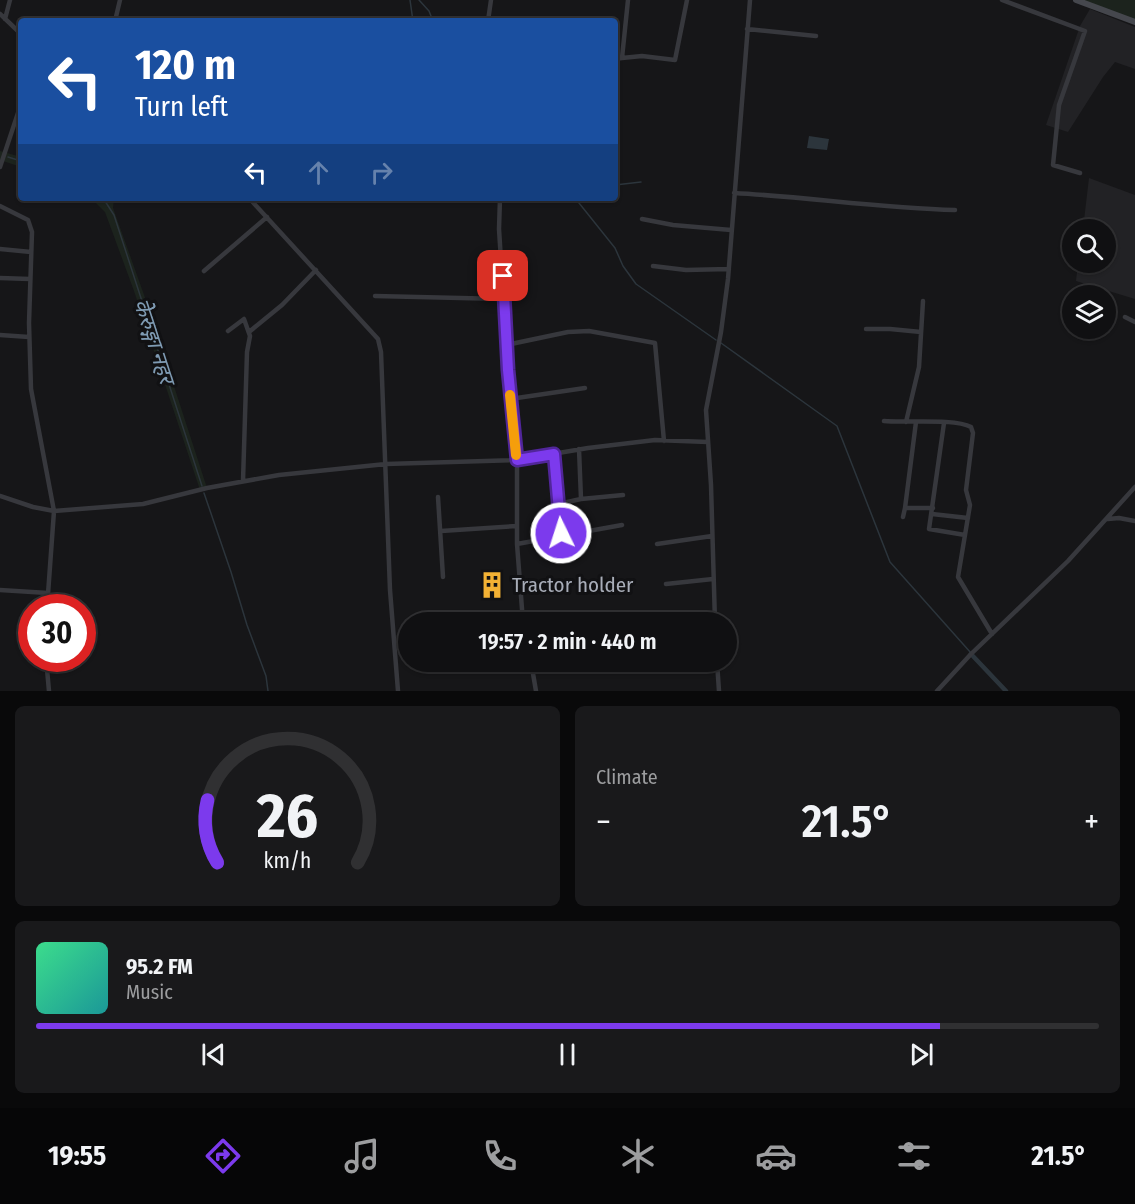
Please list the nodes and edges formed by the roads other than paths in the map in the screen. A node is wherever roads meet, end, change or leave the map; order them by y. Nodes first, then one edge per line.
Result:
1 (10, 0) edge
2 (120, 0) edge
3 (490, 0) edge
4 (628, 0) edge
5 (687, 0) edge
6 (750, 0) edge
7 (1002, 0) edge
8 (1076, 0) edge
9 (0, 14) edge
10 (116, 18) edge
11 (489, 18) edge
12 (5, 19) junction
13 (1135, 21) edge
14 (747, 29) junction
15 (18, 31) edge
16 (816, 36) dead end
17 (622, 58) junction
18 (618, 59) edge
19 (18, 113) edge
20 (1, 164) edge
21 (1080, 173) dead end
22 (734, 193) junction
23 (252, 201) edge
24 (500, 201) edge
25 (0, 206) edge
26 (955, 210) dead end
27 (267, 217) junction
28 (642, 219) dead end
29 (731, 230) junction
30 (0, 249) edge
31 (31, 252) junction
32 (653, 266) dead end
33 (729, 269) junction
34 (316, 270) junction
35 (204, 271) dead end
36 (0, 278) edge
37 (30, 279) junction
38 (375, 297) dead end
39 (503, 299) junction
40 (923, 302) dead end
41 (1125, 318) dead end
42 (1135, 322) edge
43 (866, 329) dead end
44 (228, 331) dead end
45 (249, 332) junction
46 (921, 332) junction
47 (0, 335) edge
48 (29, 336) junction
49 (506, 345) junction
50 (585, 388) dead end
51 (510, 399) junction
52 (884, 421) dead end
53 (906, 422) junction
54 (916, 422) junction
55 (944, 423) junction
56 (664, 441) junction
57 (708, 442) junction
58 (579, 449) junction
59 (554, 454) junction
60 (517, 460) junction
61 (386, 464) junction
62 (243, 481) junction
63 (1135, 487) edge
64 (623, 495) dead end
65 (0, 496) edge
66 (438, 497) dead end
67 (580, 499) junction
68 (558, 504) junction
69 (904, 508) junction
70 (933, 508) junction
71 (54, 511) junction
72 (932, 514) junction
73 (903, 517) dead end
74 (968, 518) junction
75 (1108, 519) junction
76 (1135, 521) edge
77 (622, 525) dead end
78 (517, 526) junction
79 (441, 531) junction
80 (712, 536) junction
81 (965, 536) junction
82 (558, 537) junction
83 (517, 544) junction
84 (657, 544) dead end
85 (443, 577) dead end
86 (713, 579) junction
87 (666, 584) dead end
88 (0, 590) edge
89 (48, 593) joint
90 (522, 612) edge
91 (715, 612) edge
92 (992, 634) junction
93 (47, 672) edge
94 (533, 672) edge
95 (718, 672) edge
96 (49, 691) edge
97 (398, 691) edge
98 (536, 691) edge
99 (719, 691) edge
100 (937, 691) edge

1 - 12 street
2 - 10 street
3 - 11 street
4 - 17 street
5 - 17 street
6 - 14 street
7 - 21 street
8 - 13 main road
9 - 12 street
12 - 15 street
14 - 16 street
14 - 22 street
17 - 18 street
19 - 20 street
22 - 26 street
22 - 29 street
23 - 27 street
24 - 39 street
25 - 31 street
27 - 34 street
27 - 35 street
28 - 29 street
29 - 33 street
30 - 31 street
31 - 37 street
32 - 33 street
33 - 57 street
34 - 45 street
34 - 61 street
36 - 37 street
37 - 48 street
38 - 39 street
39 - 49 street
40 - 46 street
41 - 42 street
43 - 46 street
44 - 45 street
45 - 62 street
46 - 53 street
47 - 48 street
48 - 71 street
49 - 51 street
49 - 56 street
50 - 51 street
51 - 60 street
52 - 53 street
53 - 54 street
54 - 55 street
54 - 69 street
55 - 70 street
55 - 74 street
56 - 57 street
56 - 58 street
57 - 80 street
58 - 59 street
58 - 67 street
59 - 60 street
59 - 68 street
60 - 61 street
60 - 78 street
61 - 62 street
61 - 97 street
62 - 71 street
63 - 75 street
64 - 67 street
65 - 71 street
66 - 79 street
67 - 68 street
68 - 82 street
69 - 70 street
69 - 73 street
70 - 72 street
71 - 89 street
72 - 74 street
72 - 81 street
74 - 81 street
75 - 76 street
75 - 92 street
77 - 82 street
78 - 79 street
78 - 83 street
79 - 85 street
80 - 84 street
80 - 86 street
81 - 92 street
82 - 83 street
83 - 90 street
86 - 87 street
86 - 91 street
88 - 89 street
92 - 100 street
93 - 96 street
94 - 98 street
95 - 99 street

